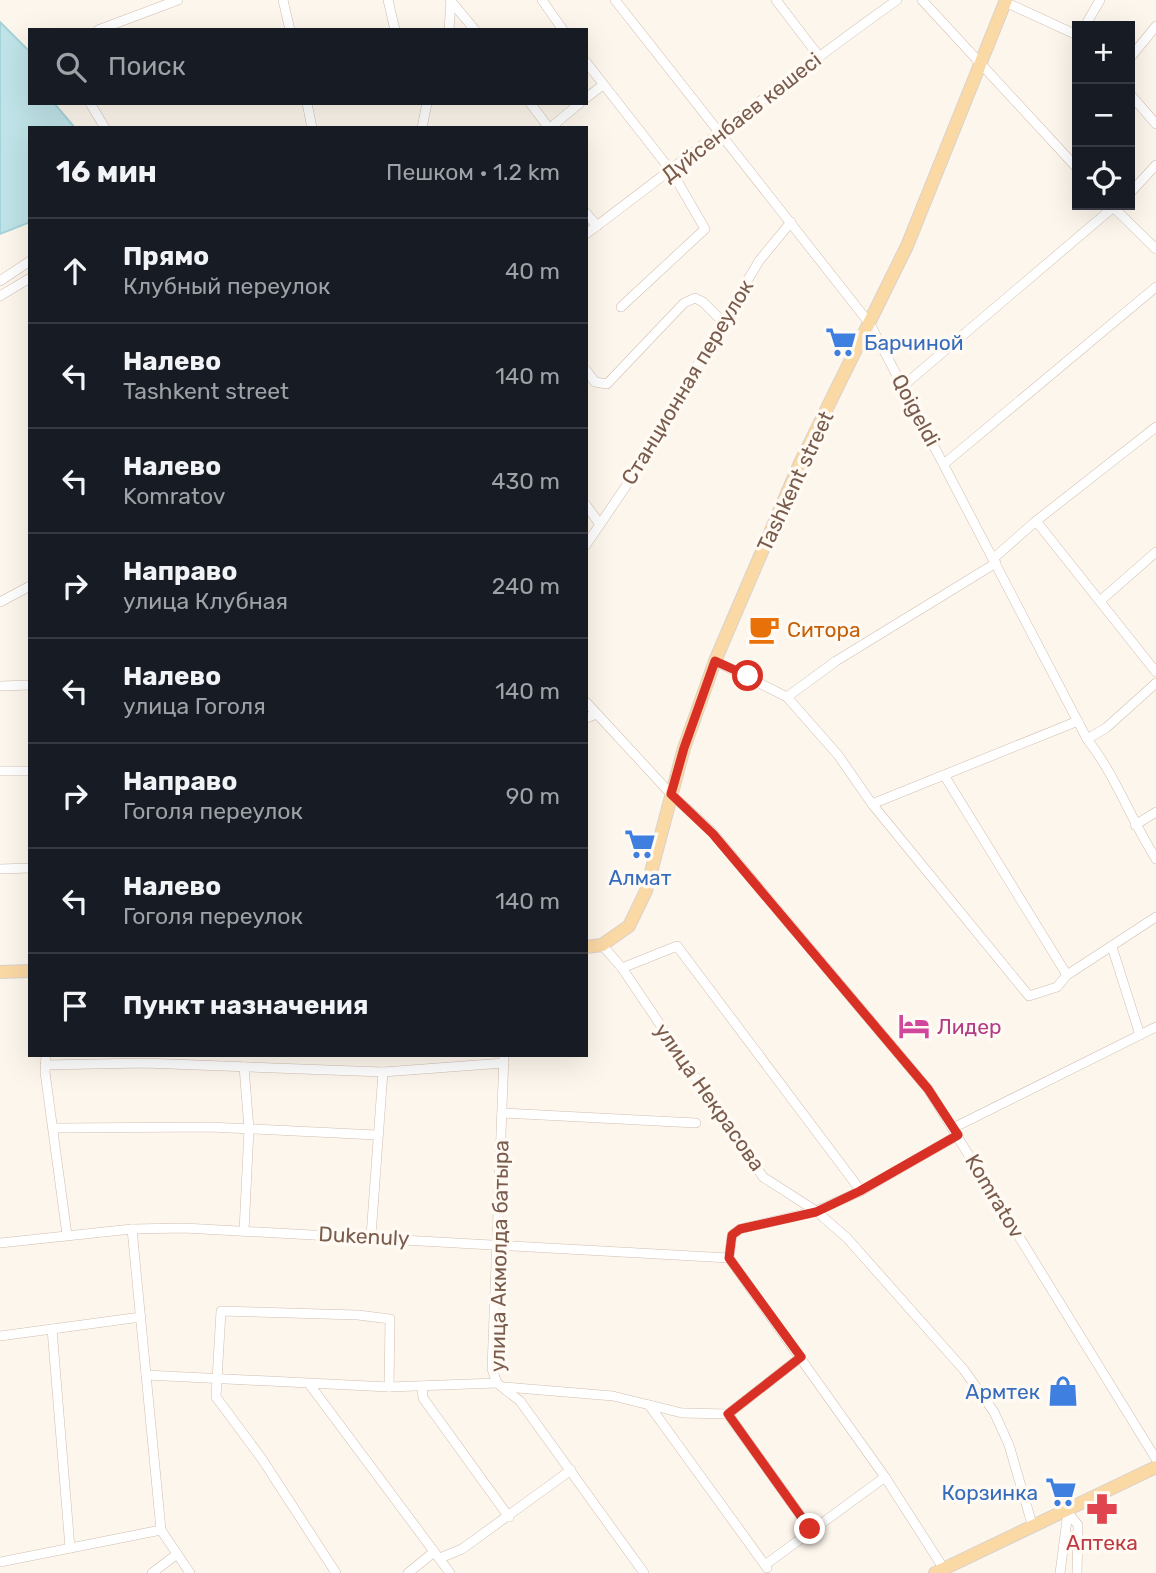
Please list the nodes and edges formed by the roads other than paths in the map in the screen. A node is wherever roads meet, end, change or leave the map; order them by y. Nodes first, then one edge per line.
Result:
1 (178, 0) edge
2 (283, 0) edge
3 (388, 0) edge
4 (450, 0) edge
5 (541, 0) edge
6 (615, 0) edge
7 (776, 0) edge
8 (897, 0) edge
9 (922, 0) edge
10 (1100, 0) edge
11 (1006, 1) edge
12 (1088, 21) edge
13 (1156, 26) edge
14 (103, 28) edge
15 (290, 28) edge
16 (395, 28) edge
17 (449, 28) edge
18 (473, 28) edge
19 (562, 28) edge
20 (1072, 33) edge
21 (1135, 52) edge
22 (818, 55) junction
23 (588, 65) edge
24 (981, 65) junction
25 (603, 85) junction
26 (588, 96) edge
27 (1135, 100) edge
28 (91, 105) edge
29 (307, 105) edge
30 (427, 105) edge
31 (532, 105) edge
32 (578, 105) edge
33 (1156, 124) edge
34 (104, 126) edge
35 (312, 126) edge
36 (422, 126) edge
37 (547, 126) edge
38 (551, 126) edge
39 (720, 132) junction
40 (1072, 164) edge
41 (1156, 165) edge
42 (672, 172) junction
43 (1135, 188) edge
44 (1107, 210) edge
45 (1118, 210) edge
46 (588, 215) edge
47 (791, 222) junction
48 (597, 226) junction
49 (588, 233) edge
50 (1156, 249) edge
51 (28, 262) edge
52 (28, 279) edge
53 (0, 281) edge
54 (1156, 287) edge
55 (0, 296) edge
56 (621, 307) dead end
57 (724, 323) junction
58 (870, 324) junction
59 (588, 373) edge
60 (903, 386) junction
61 (1156, 427) edge
62 (944, 464) junction
63 (588, 508) edge
64 (1036, 521) junction
65 (599, 523) junction
66 (588, 542) edge
67 (1156, 552) edge
68 (995, 561) junction
69 (28, 587) edge
70 (1100, 601) junction
71 (0, 602) edge
72 (715, 661) junction
73 (1156, 672) edge
74 (1156, 683) edge
75 (28, 685) edge
76 (0, 686) edge
77 (786, 697) junction
78 (588, 704) edge
79 (597, 714) junction
80 (588, 717) edge
81 (1078, 721) junction
82 (1087, 739) junction
83 (0, 771) edge
84 (28, 771) edge
85 (944, 775) junction
86 (671, 794) junction
87 (872, 804) junction
88 (1156, 812) edge
89 (1135, 825) junction
90 (1156, 859) edge
91 (28, 868) edge
92 (0, 869) edge
93 (1156, 918) edge
94 (602, 945) junction
95 (588, 947) edge
96 (1112, 947) junction
97 (622, 968) junction
98 (28, 971) edge
99 (0, 972) edge
100 (1067, 975) junction
101 (1156, 1027) edge
102 (1140, 1035) junction
103 (238, 1057) edge
104 (504, 1059) edge
105 (46, 1060) edge
106 (241, 1067) junction
107 (383, 1072) junction
108 (502, 1113) junction
109 (696, 1123) dead end
110 (55, 1128) junction
111 (249, 1129) junction
112 (956, 1132) junction
113 (377, 1135) junction
114 (860, 1191) junction
115 (816, 1212) junction
116 (132, 1229) junction
117 (244, 1231) junction
118 (67, 1235) junction
119 (371, 1237) junction
120 (496, 1243) junction
121 (0, 1244) edge
122 (729, 1258) junction
123 (141, 1317) junction
124 (52, 1329) junction
125 (0, 1336) edge
126 (801, 1357) junction
127 (146, 1375) junction
128 (216, 1380) junction
129 (310, 1385) junction
130 (500, 1385) junction
131 (422, 1386) junction
132 (389, 1387) junction
133 (649, 1405) junction
134 (728, 1414) junction
135 (1156, 1459) edge
136 (1156, 1467) edge
137 (571, 1470) junction
138 (885, 1477) junction
139 (1066, 1511) junction
140 (509, 1517) junction
141 (1032, 1524) junction
142 (810, 1529) junction
143 (161, 1530) junction
144 (70, 1548) junction
145 (177, 1554) junction
146 (437, 1555) junction
147 (0, 1562) edge
148 (939, 1571) edge
149 (152, 1573) edge
150 (190, 1573) edge
151 (336, 1573) edge
152 (408, 1573) edge
153 (450, 1573) edge
154 (644, 1573) edge
155 (1060, 1573) edge
156 (1077, 1573) edge

1 - 14 street
2 - 15 street
3 - 16 street
4 - 17 street
4 - 18 street
5 - 19 street
6 - 39 street, Qoigeldi
7 - 22 street
8 - 22 street, Дүйсенбаев көшесі
9 - 24 street
10 - 12 street
11 - 20 street
11 - 24 main road, Tashkent street
13 - 21 street
22 - 39 street, Дүйсенбаев көшесі
23 - 25 street
24 - 40 street
24 - 58 main road, Tashkent street
25 - 26 street
25 - 42 street
27 - 33 street
28 - 34 street
29 - 35 street
30 - 36 street
31 - 37 street
32 - 38 street
39 - 42 street, Дүйсенбаев көшесі
39 - 47 street, Qoigeldi
41 - 43 street
42 - 48 street, Дүйсенбаев көшесі
42 - 56 street
44 - 60 street
45 - 50 street
46 - 48 street
47 - 57 street, Станционная переулок
47 - 58 street, Qoigeldi
48 - 49 street, Дүйсенбаев көшесі
51 - 53 street
52 - 55 street
54 - 62 street
57 - 59 street
57 - 65 street, Станционная переулок
58 - 60 street, Qoigeldi
58 - 72 main road, Tashkent street
60 - 62 street, Qoigeldi
61 - 64 street
62 - 68 street, Qoigeldi
63 - 65 street
64 - 68 street
64 - 70 street
65 - 66 street, Станционная переулок
67 - 70 street
68 - 77 street
68 - 81 street, Qoigeldi
69 - 71 street
70 - 73 street
72 - 77 street
72 - 86 main road, Tashkent street
74 - 82 street
75 - 76 street
77 - 87 street
78 - 79 street, Komratov
79 - 80 street
79 - 86 street, Komratov
81 - 82 street, Qoigeldi
81 - 85 street
82 - 89 street, Qoigeldi
83 - 84 street
85 - 87 street
85 - 100 street
86 - 94 main road, Tashkent street
86 - 112 street, Komratov
87 - 100 street
88 - 89 street
89 - 90 street, Qoigeldi
91 - 92 street
93 - 96 street
94 - 95 main road, Tashkent street
94 - 97 street, улица Некрасова
96 - 100 street
96 - 102 street
97 - 114 street
97 - 115 street, улица Некрасова
98 - 99 main road
101 - 102 street
102 - 112 street
103 - 106 street
104 - 107 street
104 - 108 street, улица Акмолда батыра
105 - 106 street
105 - 110 street
106 - 107 street
106 - 111 street
107 - 113 street
108 - 109 street
108 - 120 street, улица Акмолда батыра
110 - 111 street
110 - 118 street
111 - 113 street
111 - 117 street
112 - 114 street
112 - 135 street, Komratov
113 - 119 street
114 - 115 street
115 - 122 street
115 - 141 street, улица Некрасова
116 - 117 street, Dukenuly
116 - 118 street, Dukenuly
116 - 123 street
117 - 119 street, Dukenuly
118 - 121 street, Dukenuly
119 - 120 street, Dukenuly
120 - 122 street, Dukenuly
120 - 130 street, улица Акмолда батыра
122 - 126 street
123 - 124 street
123 - 127 street
124 - 125 street
124 - 144 street
126 - 134 street
126 - 138 street
127 - 128 street
127 - 143 street
128 - 129 street
128 - 132 street
128 - 151 street
129 - 132 street
129 - 146 street
130 - 131 street
130 - 133 street
130 - 137 street, улица Акмолда батыра
131 - 132 street
131 - 140 street
133 - 134 street
133 - 142 street
134 - 142 street
136 - 139 main road
137 - 140 street
137 - 154 street, улица Акмолда батыра
138 - 142 street
138 - 148 street
139 - 141 main road
139 - 155 street
139 - 156 street
140 - 146 street
141 - 148 main road
143 - 144 street
143 - 145 street
144 - 147 street
145 - 149 street
145 - 150 street
146 - 152 street
146 - 153 street

